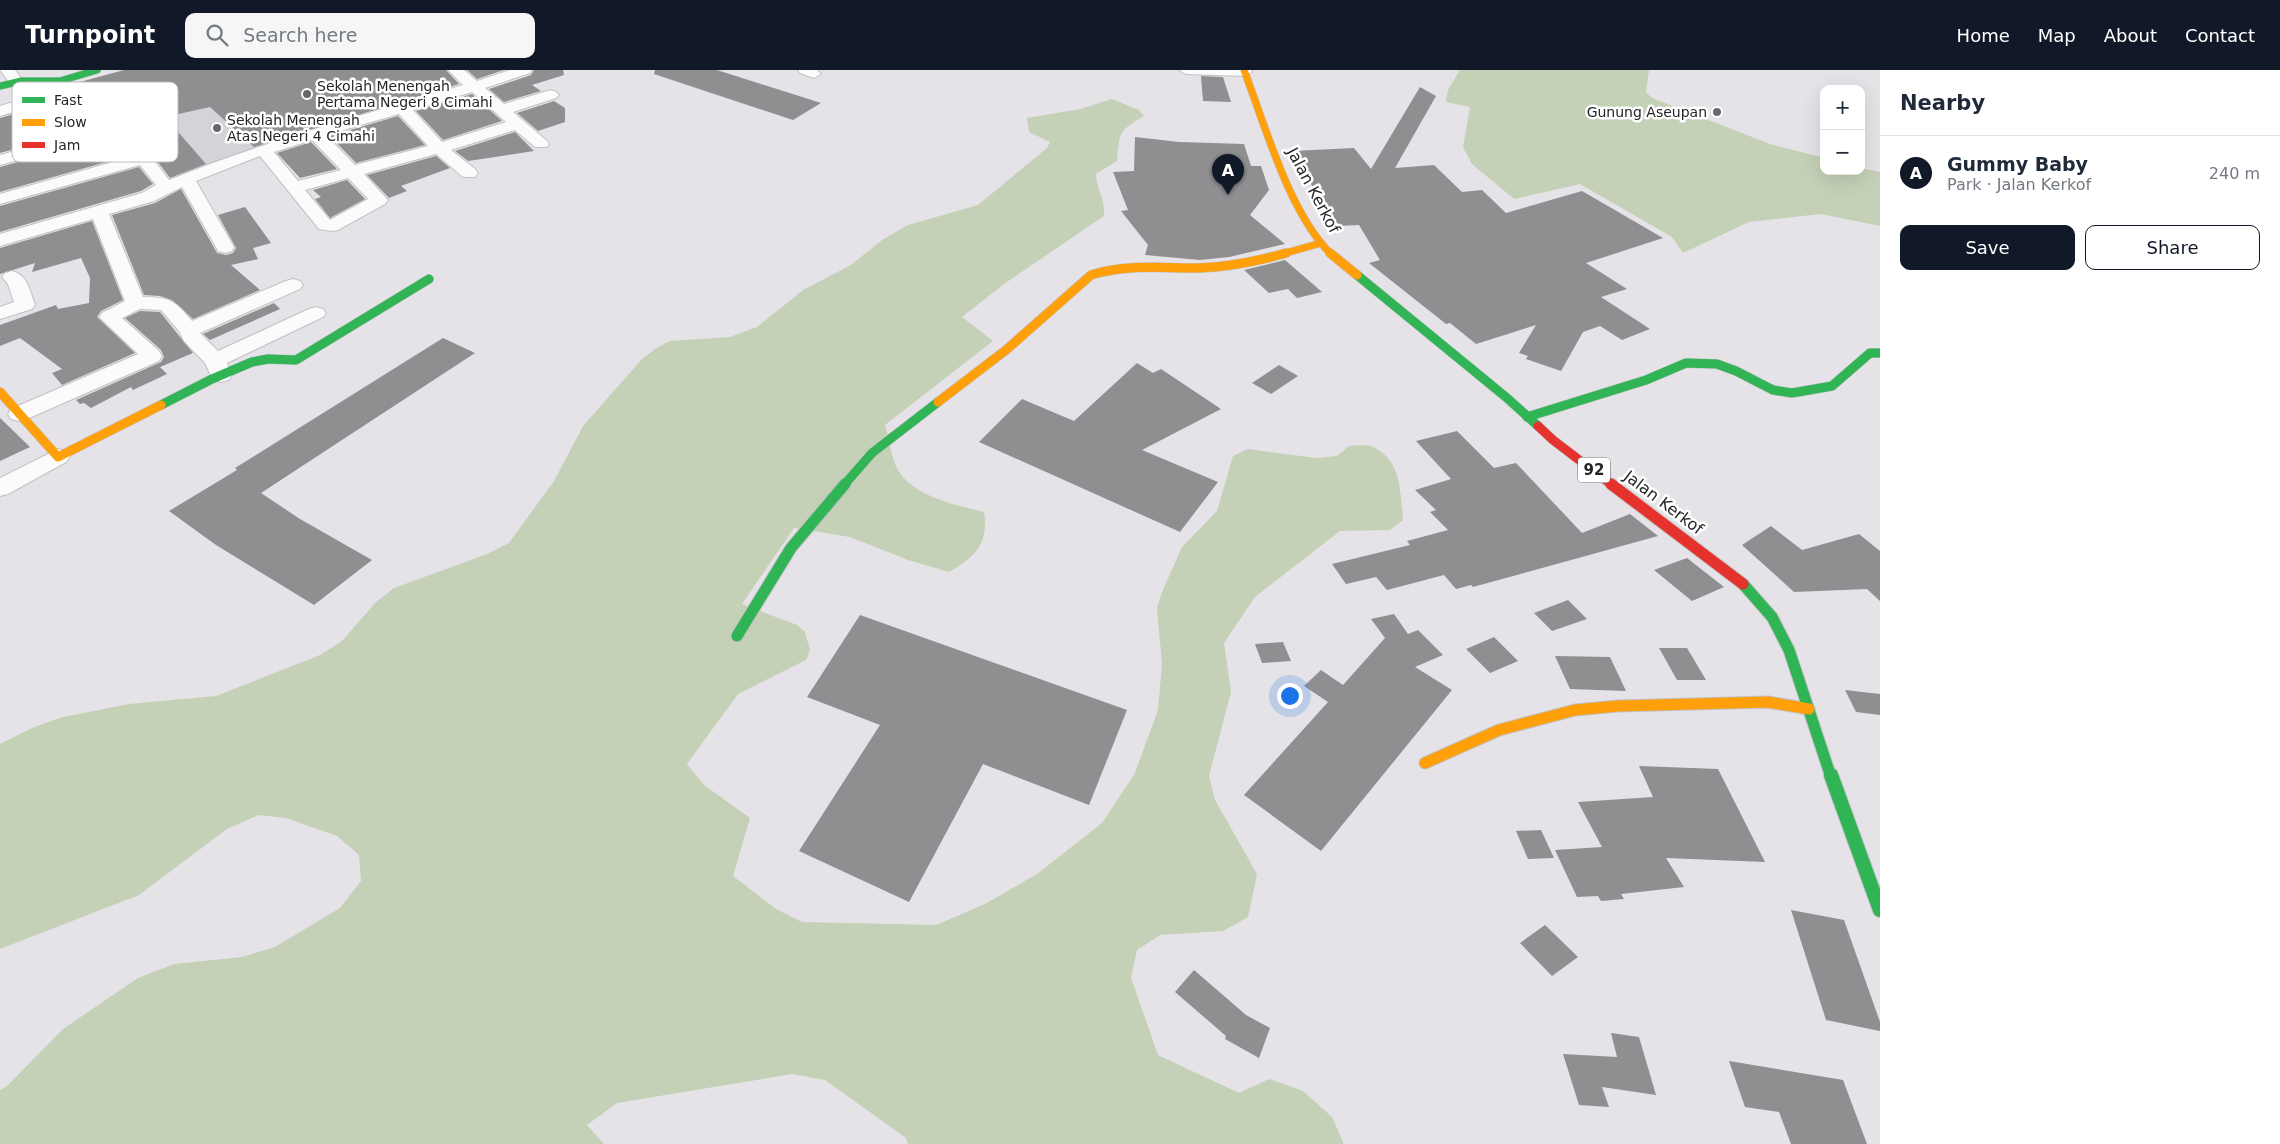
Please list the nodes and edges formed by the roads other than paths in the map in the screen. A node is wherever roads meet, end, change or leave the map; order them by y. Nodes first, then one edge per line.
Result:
1 (97, 70) edge
2 (455, 70) edge
3 (525, 70) edge
4 (1186, 70) edge
5 (1244, 71) edge
6 (494, 74) edge
7 (11, 76) edge
8 (38, 82) edge
9 (72, 82) edge
10 (0, 86) edge
11 (475, 87) junction
12 (551, 95) dead end
13 (12, 106) edge
14 (403, 108) junction
15 (503, 110) junction
16 (0, 111) edge
17 (518, 123) junction
18 (316, 134) junction
19 (541, 144) dead end
20 (439, 148) junction
21 (264, 151) junction
22 (131, 162) edge
23 (148, 162) edge
24 (351, 172) junction
25 (469, 173) dead end
26 (186, 178) junction
27 (166, 187) junction
28 (38, 188) junction
29 (293, 188) junction
30 (0, 199) edge
31 (99, 211) junction
32 (71, 219) junction
33 (1321, 243) junction
34 (225, 247) dead end
35 (6, 259) edge
36 (429, 279) dead end
37 (293, 285) dead end
38 (136, 303) junction
39 (0, 312) edge
40 (316, 313) dead end
41 (189, 330) junction
42 (1880, 353) edge
43 (218, 367) junction
44 (0, 392) edge
45 (19, 414) junction
46 (1527, 417) junction
47 (58, 457) junction
48 (0, 488) edge
49 (736, 636) dead end
50 (1809, 709) junction
51 (1425, 763) dead end
52 (1880, 910) edge

1 - 9 street
2 - 11 street
3 - 6 street
4 - 5 street
5 - 33 street, Jalan Kerkof / 92
6 - 11 street
7 - 8 street
7 - 10 street
11 - 14 street
11 - 15 street
12 - 15 street
13 - 16 street
14 - 18 street
14 - 20 street
15 - 17 street
17 - 19 street
17 - 20 street
18 - 21 street
18 - 24 street
20 - 24 street
20 - 25 street
21 - 26 street
21 - 29 street
22 - 28 street
23 - 27 street
24 - 29 street
24 - 29 street
26 - 27 street
26 - 34 street
27 - 31 street
28 - 30 street
28 - 32 street
31 - 32 street
31 - 38 street
32 - 35 street
33 - 46 street, Jalan Kerkof / 92
33 - 49 street
35 - 39 street
36 - 43 street
37 - 41 street
38 - 41 street
38 - 45 street
40 - 43 street
41 - 43 street
42 - 46 street
43 - 47 street
44 - 45 street
45 - 47 street
46 - 50 street, Jalan Kerkof / 92
47 - 48 street
50 - 51 street
50 - 52 street, Jalan Kerkof / 92

